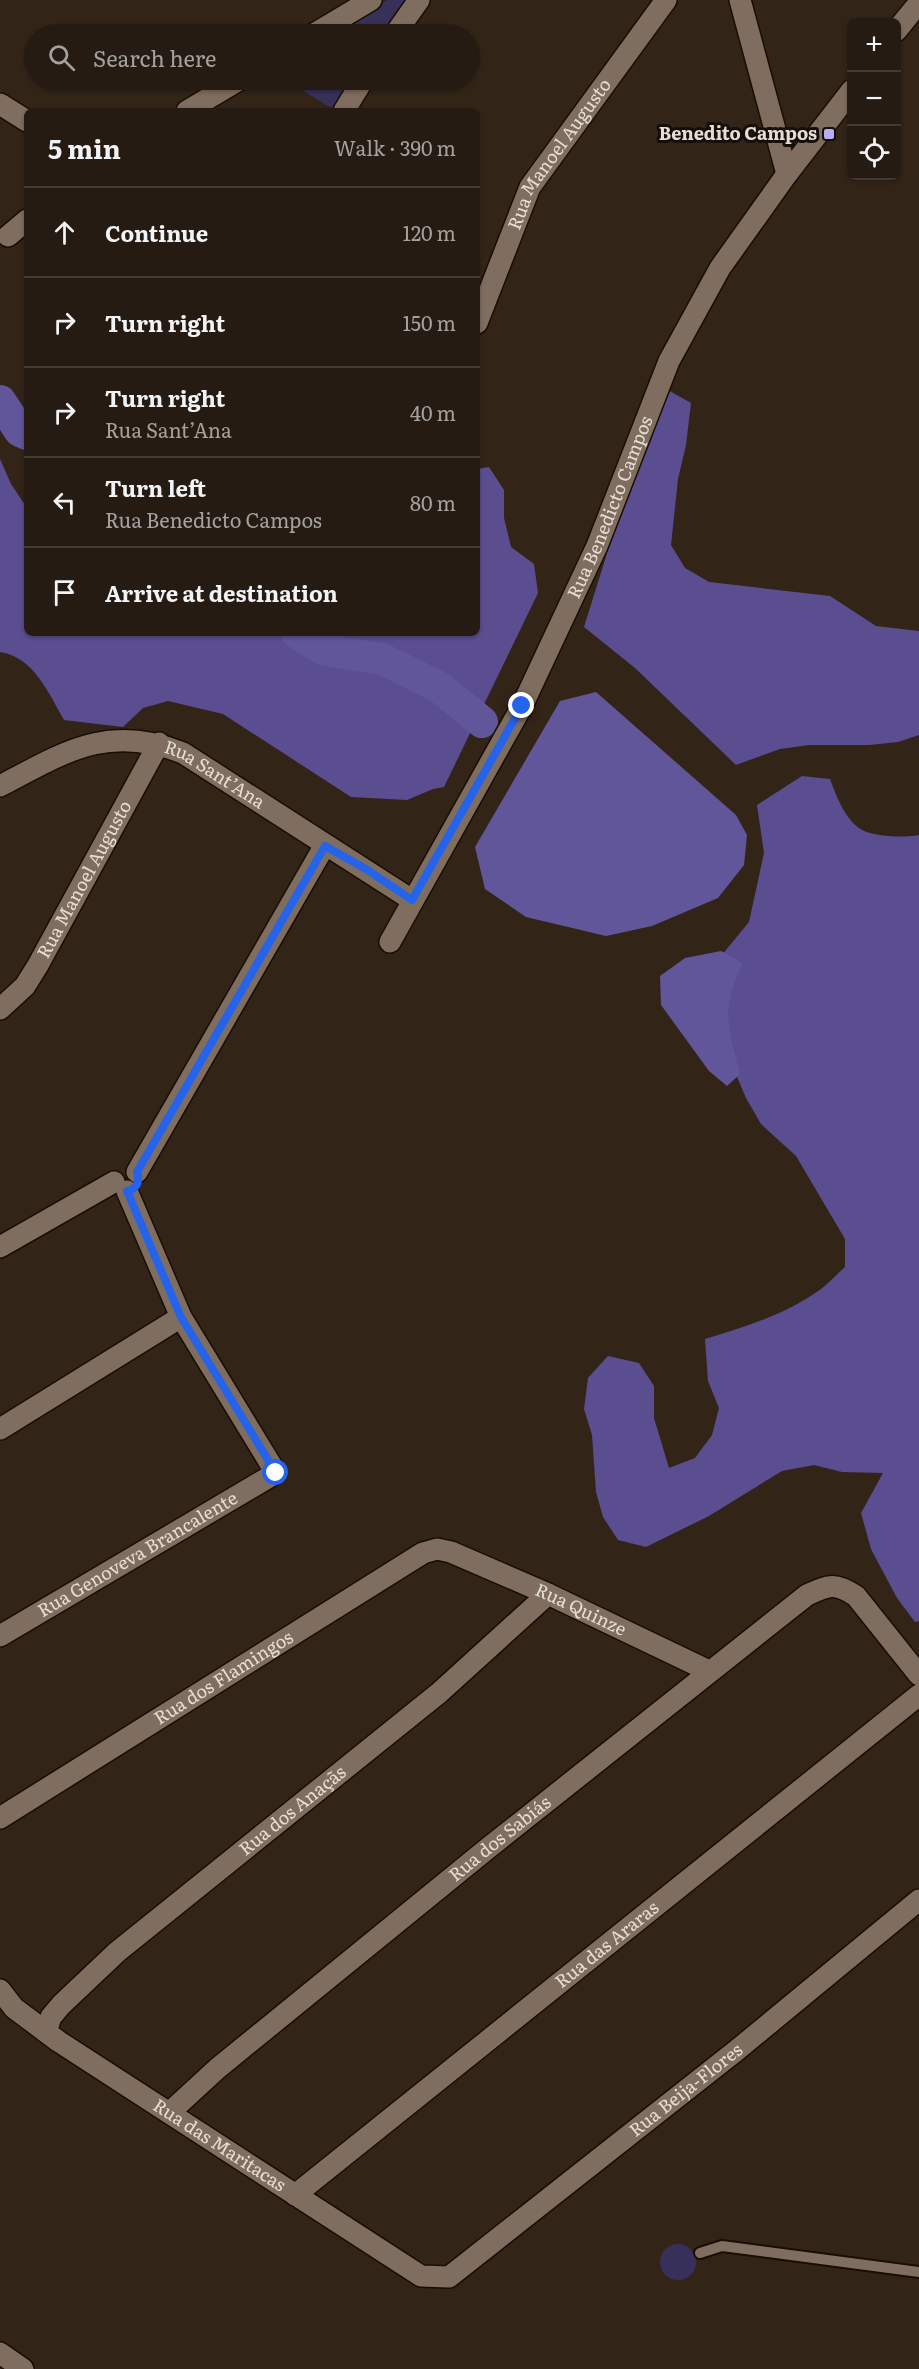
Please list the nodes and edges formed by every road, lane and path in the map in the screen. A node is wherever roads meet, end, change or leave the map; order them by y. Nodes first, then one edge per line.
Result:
1 (371, 0) edge
2 (420, 0) edge
3 (666, 0) edge
4 (740, 0) edge
5 (919, 3) edge
6 (331, 24) edge
7 (402, 24) edge
8 (901, 26) edge
9 (222, 90) edge
10 (357, 90) edge
11 (847, 96) edge
12 (0, 104) edge
13 (191, 108) edge
14 (346, 108) edge
15 (24, 119) edge
16 (787, 174) junction
17 (24, 223) edge
18 (8, 236) dead end
19 (480, 315) edge
20 (159, 743) junction
21 (0, 786) edge
22 (325, 846) junction
23 (412, 900) junction
24 (390, 942) dead end
25 (0, 1009) edge
26 (121, 1187) junction
27 (0, 1248) edge
28 (181, 1317) junction
29 (0, 1429) edge
30 (451, 1551) joint
31 (548, 1594) junction
32 (0, 1636) edge
33 (709, 1671) junction
34 (919, 1675) edge
35 (919, 1695) edge
36 (0, 1818) edge
37 (919, 1900) edge
38 (0, 1990) edge
39 (46, 2032) junction
40 (169, 2113) junction
41 (296, 2195) junction
42 (700, 2253) dead end
43 (919, 2272) edge
44 (449, 2277) joint
45 (0, 2353) edge
46 (23, 2369) edge

1 - 6 street
2 - 7 street
3 - 19 street, Rua Manoel Augusto
4 - 16 street
5 - 8 street
9 - 13 street
10 - 14 street
11 - 16 street, Rua Benedicto Campos
12 - 15 street
16 - 23 street, Rua Benedicto Campos
17 - 18 street
20 - 21 street, Rua Sant’Ana
20 - 22 street, Rua Sant’Ana
20 - 25 street, Rua Manoel Augusto
22 - 23 street, Rua Sant’Ana
22 - 26 street
23 - 24 street, Rua Benedicto Campos
26 - 27 street
26 - 28 street
28 - 29 street
28 - 32 street, Rua Genoveva Brancalente
30 - 31 street, Rua Quinze
30 - 36 street, Rua dos Flamingos
31 - 33 street, Rua Quinze
31 - 39 street, Rua dos Anaçãs
33 - 34 street, Rua dos Sabiás
33 - 40 street, Rua dos Sabiás
35 - 41 street, Rua das Araras
37 - 44 street, Rua Beija-Flores
38 - 39 street, Rua das Maritacas
39 - 40 street, Rua das Maritacas
40 - 41 street, Rua das Maritacas
41 - 44 street, Rua das Maritacas
42 - 43 lane
45 - 46 street

